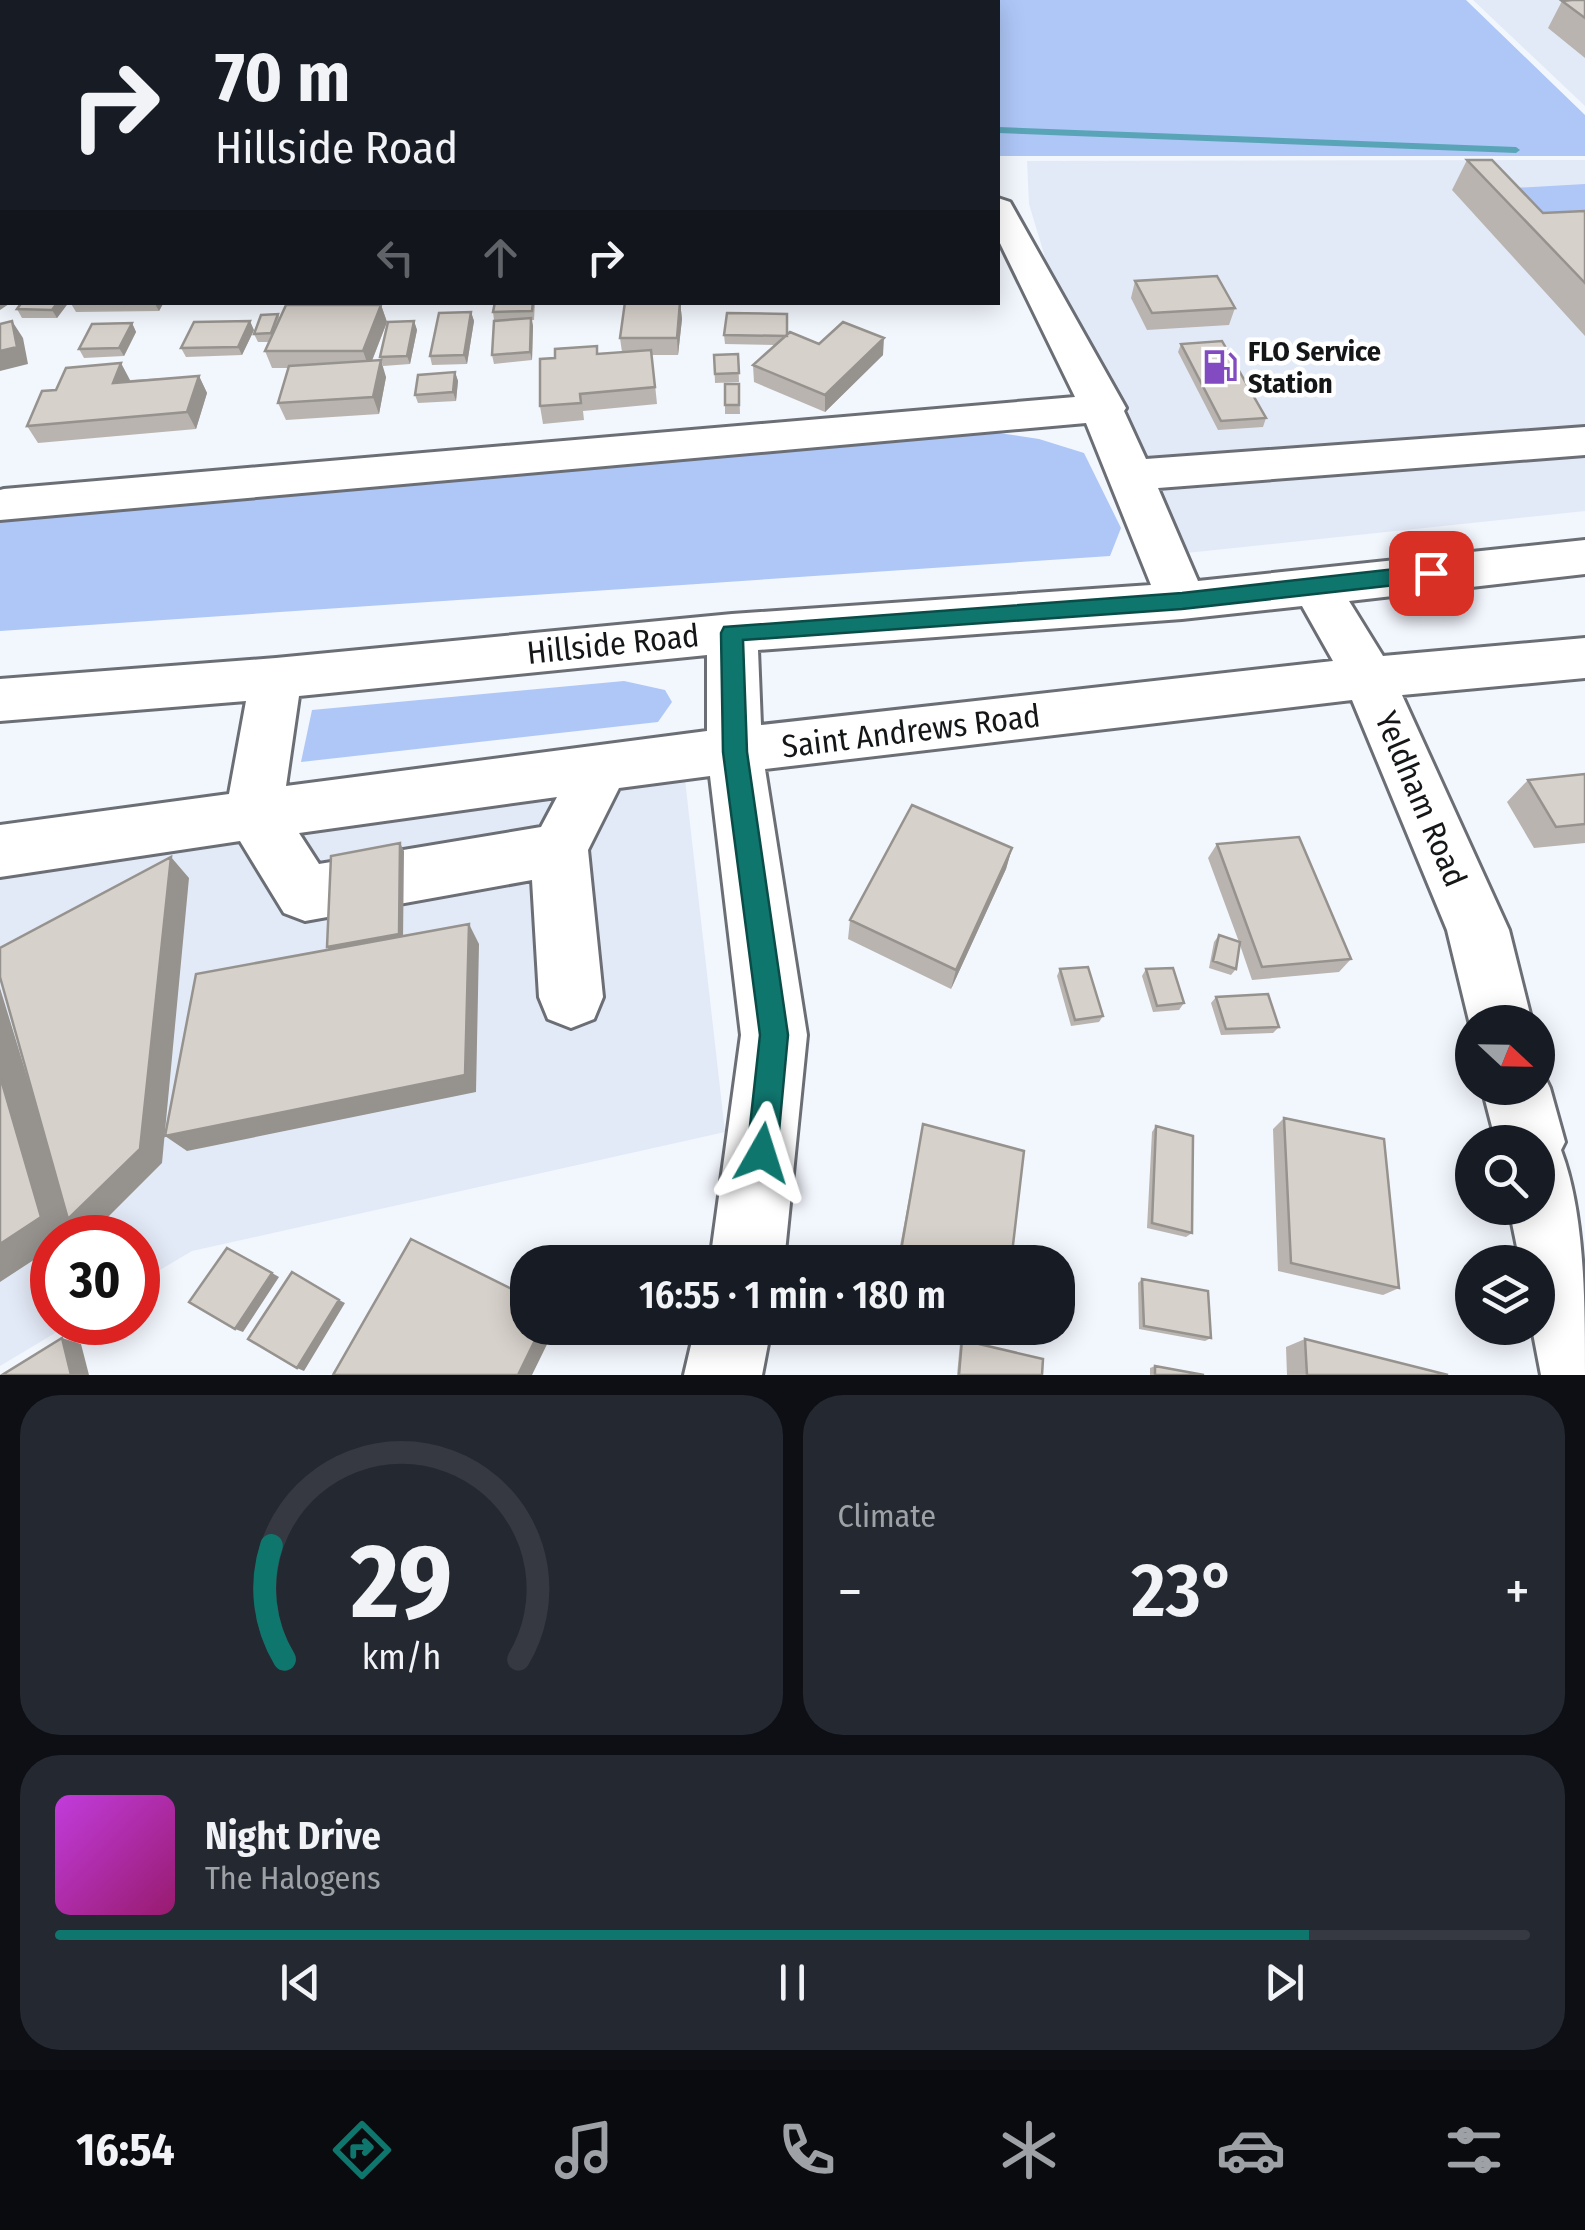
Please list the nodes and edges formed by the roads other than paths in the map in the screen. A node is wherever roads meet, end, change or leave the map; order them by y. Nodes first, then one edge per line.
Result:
1 (1000, 212) edge
2 (1104, 408) junction
3 (1585, 442) edge
4 (1131, 475) junction
5 (4, 505) dead end
6 (1585, 557) edge
7 (1316, 586) junction
8 (1182, 601) junction
9 (732, 633) junction
10 (1585, 658) edge
11 (1368, 677) junction
12 (276, 678) junction
13 (0, 700) edge
14 (735, 752) junction
15 (600, 769) junction
16 (254, 814) junction
17 (186, 824) junction
18 (559, 849) junction
19 (0, 851) edge
20 (123, 886) edge
21 (571, 998) dead end
22 (1496, 1005) edge
23 (1548, 1225) edge
24 (751, 1245) edge
25 (729, 1345) edge
26 (723, 1375) edge
27 (1580, 1375) edge

1 - 2 street
2 - 4 street
2 - 5 street
3 - 4 street
4 - 8 street
6 - 7 street, Hillside Road
7 - 8 street, Hillside Road
7 - 11 street, Yeldham Road
8 - 9 street, Hillside Road
9 - 12 street, Hillside Road
9 - 14 street
10 - 11 street, Saint Andrews Road
11 - 14 street, Saint Andrews Road
11 - 22 street, Yeldham Road
12 - 13 street, Hillside Road
12 - 16 street
14 - 15 street, Saint Andrews Road
14 - 24 street
15 - 16 street, Saint Andrews Road
15 - 18 street
16 - 17 street, Saint Andrews Road
16 - 18 street
17 - 19 street, Saint Andrews Road
17 - 20 street
18 - 21 street
23 - 27 street
25 - 26 street

